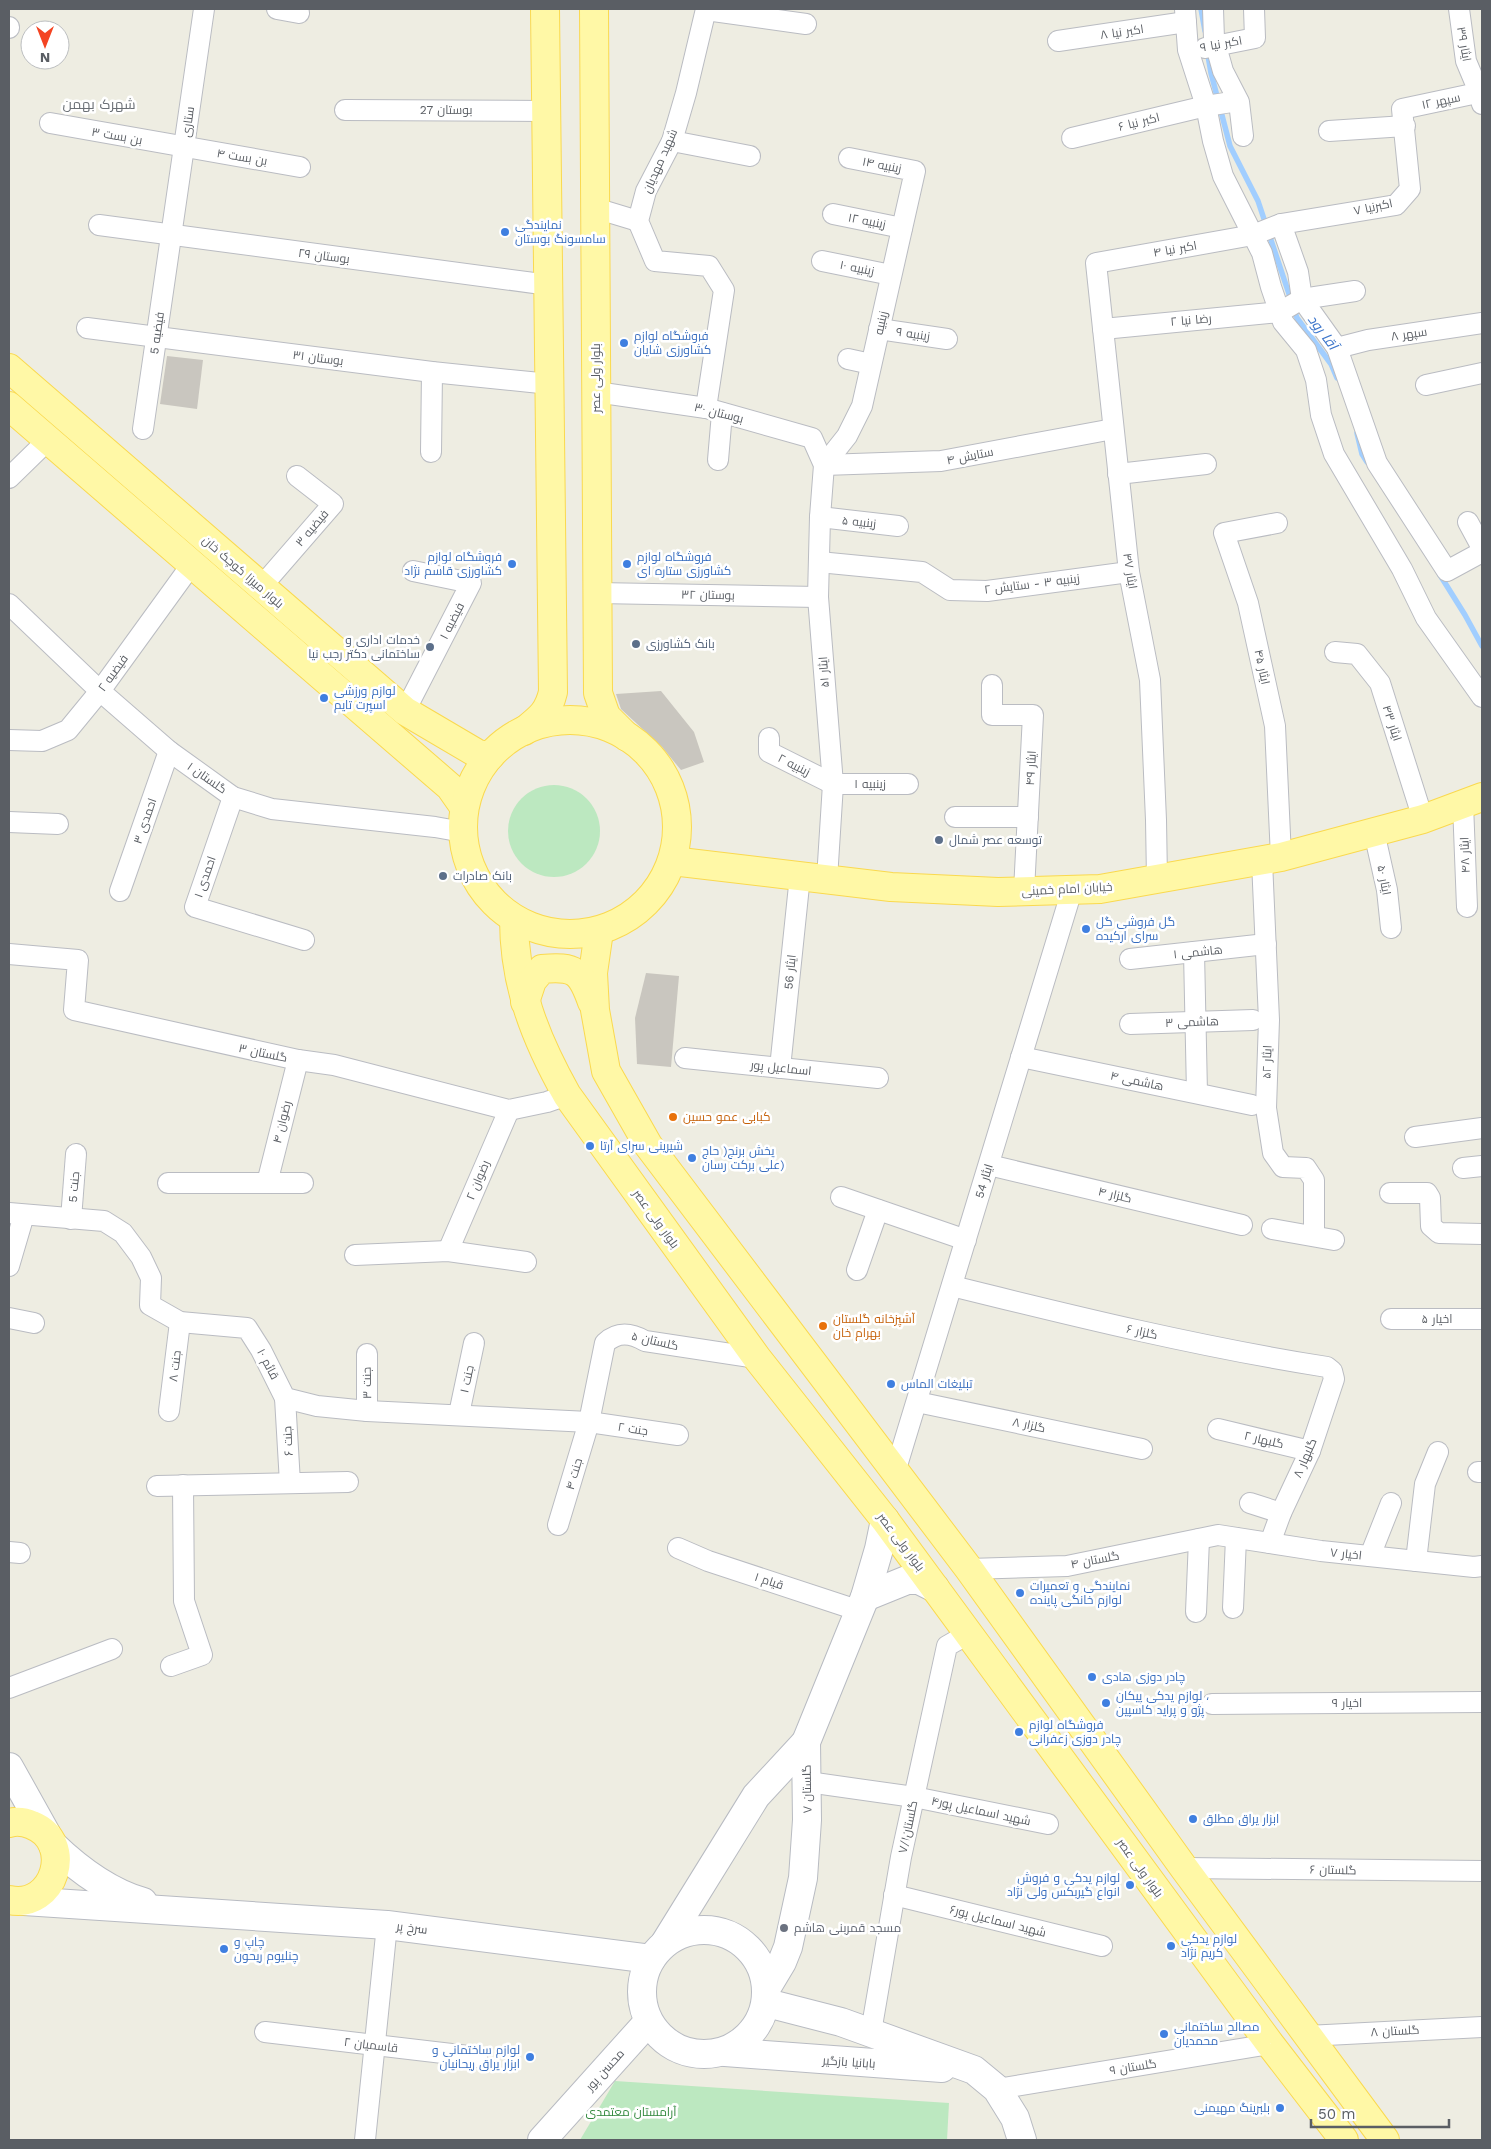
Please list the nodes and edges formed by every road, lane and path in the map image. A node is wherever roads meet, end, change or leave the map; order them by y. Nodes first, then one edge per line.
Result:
1 (204, 9) edge
2 (277, 9) edge
3 (545, 9) edge
4 (594, 9) edge
5 (706, 9) edge
6 (1213, 9) edge
7 (1254, 9) edge
8 (1458, 9) edge
9 (300, 13) dead end
10 (1186, 16) edge
11 (1151, 18) edge
12 (806, 24) dead end
13 (1058, 41) dead end
14 (1216, 46) junction
15 (1188, 50) junction
16 (1481, 97) edge
17 (1238, 101) junction
18 (1206, 106) junction
19 (345, 110) dead end
20 (546, 111) junction
21 (1404, 118) junction
22 (50, 123) dead end
23 (1329, 131) dead end
24 (1243, 136) dead end
25 (1072, 138) dead end
26 (672, 141) junction
27 (184, 148) junction
28 (750, 156) dead end
29 (849, 158) dead end
30 (300, 167) dead end
31 (915, 171) joint
32 (595, 208) junction
33 (833, 214) dead end
34 (638, 221) junction
35 (1281, 224) junction
36 (99, 225) dead end
37 (902, 228) junction
38 (1253, 235) junction
39 (172, 236) junction
40 (822, 261) dead end
41 (1096, 263) joint
42 (891, 275) junction
43 (548, 285) junction
44 (1355, 291) dead end
45 (1302, 299) junction
46 (1280, 312) junction
47 (1482, 323) edge
48 (87, 328) dead end
49 (879, 329) junction
50 (1103, 329) junction
51 (157, 338) junction
52 (947, 339) dead end
53 (1337, 348) junction
54 (848, 359) dead end
55 (871, 364) junction
56 (9, 368) edge
57 (432, 372) junction
58 (1482, 373) edge
59 (550, 384) junction
60 (1426, 385) dead end
61 (596, 392) junction
62 (9, 406) edge
63 (714, 411) junction
64 (143, 429) dead end
65 (1113, 429) junction
66 (48, 440) junction
67 (431, 452) dead end
68 (718, 460) dead end
69 (1206, 464) dead end
70 (824, 465) junction
71 (1118, 474) junction
72 (297, 476) dead end
73 (9, 478) edge
74 (820, 517) junction
75 (1468, 522) dead end
76 (1277, 523) dead end
77 (898, 526) dead end
78 (1482, 548) edge
79 (1482, 552) edge
80 (819, 562) junction
81 (192, 564) junction
82 (413, 571) dead end
83 (1130, 572) junction
84 (262, 587) junction
85 (597, 593) junction
86 (818, 597) junction
87 (9, 604) edge
88 (1335, 652) dead end
89 (992, 685) dead end
90 (100, 691) junction
91 (1482, 697) edge
92 (404, 711) junction
93 (524, 731) junction
94 (627, 737) junction
95 (769, 738) dead end
96 (9, 740) edge
97 (169, 751) junction
98 (490, 756) junction
99 (833, 784) junction
100 (908, 784) dead end
101 (233, 797) junction
102 (1473, 800) edge
103 (955, 817) dead end
104 (1028, 817) junction
105 (1424, 819) junction
106 (464, 820) junction
107 (9, 822) edge
108 (58, 824) dead end
109 (1374, 832) junction
110 (1271, 859) junction
111 (672, 860) junction
112 (800, 876) junction
113 (1157, 879) junction
114 (827, 880) junction
115 (1072, 890) junction
116 (120, 891) dead end
117 (1024, 891) junction
118 (1467, 907) dead end
119 (514, 919) junction
120 (1391, 928) dead end
121 (599, 930) junction
122 (304, 940) dead end
123 (1266, 944) junction
124 (1194, 952) junction
125 (9, 954) edge
126 (1130, 959) dead end
127 (525, 1002) junction
128 (595, 1010) junction
129 (1253, 1020) dead end
130 (1197, 1022) junction
131 (1130, 1024) dead end
132 (1022, 1057) junction
133 (685, 1058) dead end
134 (298, 1060) junction
135 (780, 1068) junction
136 (878, 1078) dead end
137 (1197, 1094) junction
138 (567, 1095) junction
139 (1252, 1105) dead end
140 (509, 1110) junction
141 (1482, 1128) edge
142 (1415, 1136) dead end
143 (76, 1154) dead end
144 (989, 1165) junction
145 (168, 1183) dead end
146 (267, 1183) junction
147 (303, 1183) dead end
148 (1390, 1193) dead end
149 (841, 1197) dead end
150 (878, 1210) junction
151 (16, 1214) edge
152 (71, 1219) junction
153 (1242, 1225) dead end
154 (1272, 1229) dead end
155 (1482, 1234) edge
156 (1314, 1236) junction
157 (966, 1240) junction
158 (1334, 1240) dead end
159 (448, 1251) junction
160 (355, 1256) dead end
161 (526, 1262) dead end
162 (9, 1266) edge
163 (857, 1270) dead end
164 (952, 1286) junction
165 (9, 1318) edge
166 (1482, 1318) edge
167 (1391, 1319) dead end
168 (180, 1322) junction
169 (34, 1323) dead end
170 (474, 1343) dead end
171 (366, 1354) dead end
172 (757, 1358) junction
173 (1332, 1371) joint
174 (285, 1398) junction
175 (917, 1402) junction
176 (170, 1411) dead end
177 (367, 1411) junction
178 (459, 1414) junction
179 (589, 1422) junction
180 (1218, 1429) dead end
181 (678, 1436) dead end
182 (1142, 1449) dead end
183 (1310, 1451) junction
184 (1438, 1452) dead end
185 (895, 1472) junction
186 (348, 1482) dead end
187 (290, 1483) junction
188 (183, 1485) junction
189 (157, 1486) dead end
190 (1250, 1503) dead end
191 (1391, 1503) dead end
192 (1281, 1513) junction
193 (885, 1520) junction
194 (558, 1525) dead end
195 (1218, 1537) junction
196 (1270, 1543) junction
197 (678, 1548) dead end
198 (1370, 1556) junction
199 (1416, 1561) junction
200 (1478, 1566) edge
201 (969, 1569) junction
202 (935, 1588) junction
203 (863, 1604) junction
204 (1233, 1608) dead end
205 (1196, 1612) dead end
206 (968, 1634) junction
207 (112, 1648) dead end
208 (171, 1666) dead end
209 (9, 1688) edge
210 (1482, 1702) edge
211 (1212, 1704) dead end
212 (806, 1742) junction
213 (9, 1767) edge
214 (808, 1782) junction
215 (914, 1797) junction
216 (9, 1823) edge
217 (1048, 1824) dead end
218 (50, 1840) junction
219 (1184, 1868) junction
220 (1482, 1872) edge
221 (894, 1895) junction
222 (14, 1901) edge
223 (171, 1910) junction
224 (387, 1925) junction
225 (1102, 1946) dead end
226 (658, 1951) junction
227 (767, 1995) junction
228 (648, 2022) junction
229 (1482, 2026) edge
230 (265, 2032) dead end
231 (871, 2032) junction
232 (1307, 2036) junction
233 (1270, 2044) junction
234 (376, 2045) junction
235 (725, 2052) junction
236 (478, 2057) dead end
237 (974, 2070) junction
238 (997, 2089) junction
239 (365, 2140) edge
240 (542, 2140) edge
241 (1022, 2140) edge
242 (1344, 2140) edge
243 (1385, 2140) edge

1 - 27 street, ستاری
2 - 9 street
3 - 20 main road
4 - 32 main road, بلوار ولی عصر
5 - 12 street
5 - 26 street, شهید مهدیان
6 - 14 street
7 - 14 street, اکبر نیا ۹
8 - 16 street, ایثار ۳۹
10 - 11 street, اکبر نیا ۸
10 - 15 street
11 - 13 street, اکبر نیا ۸
14 - 15 street, اکبر نیا ۹
14 - 17 street
15 - 18 street
16 - 21 street, سپهر ۱۲
17 - 18 street, اکبر نیا ۶
17 - 24 street
18 - 25 street, اکبر نیا ۶
18 - 38 street
19 - 20 street, بوستان 27
20 - 43 main road
21 - 23 street, سپهر ۱۲
21 - 35 street, اکبرنیا ۷
22 - 27 street, بن بست ۳
26 - 28 street
26 - 34 street, شهید مهدیان
27 - 30 street, بن بست ۴
27 - 39 street, ستاری
29 - 31 street, زینبیه ۱۴
31 - 37 street, زینبیه
32 - 34 street
32 - 61 main road, بلوار ولی عصر
33 - 37 street, زینبیه ۱۲
34 - 63 street
35 - 38 street, اکبرنیا ۷
35 - 45 street
36 - 39 street, بوستان ۲۹
37 - 42 street, زینبیه
38 - 41 street, اکبر نیا ۴
38 - 46 street
39 - 43 street, بوستان ۲۹
39 - 51 street, فیضیه 5
40 - 42 street, زینبیه ۱۰
41 - 50 street, ایثار ۴۷
42 - 49 street, زینبیه
43 - 59 main road
44 - 45 street
45 - 46 street
45 - 53 street
46 - 50 street, رضا نیا ۲
46 - 91 street
47 - 53 street, سپهر ۸
48 - 51 street, بوستان ۳۱
49 - 52 street, زینبیه ۹
49 - 55 street, زینبیه
50 - 65 street, ایثار ۴۷
51 - 57 street, بوستان ۳۱
51 - 64 street, فیضیه 5
53 - 79 street
54 - 55 street
55 - 70 street, زینبیه
56 - 84 main road, بلوار میرزا کوچک خان
57 - 59 street, بوستان ۳۱
57 - 67 street
58 - 60 street
59 - 93 main road
61 - 63 street, بوستان ۳۰
61 - 85 main road, بلوار ولی عصر
62 - 66 main road
63 - 68 street
63 - 70 street, بوستان ۳۰
65 - 70 street, ستایش ۴
65 - 71 street, ایثار ۴۷
66 - 73 street
66 - 81 main road
69 - 71 street
70 - 74 street, ایثار ۵۱
71 - 83 street, ایثار ۴۷
72 - 84 street, فیضیه ۳
74 - 77 street, زینبیه ۵
74 - 80 street, ایثار ۵۱
75 - 78 street
76 - 110 street, ایثار ۴۵
80 - 83 street, زینبیه ۳ - ستایش ۲
80 - 86 street, ایثار ۵۱
81 - 90 street, فیضیه ۲
81 - 106 main road
82 - 92 street, فیضیه ۱
83 - 113 street, ایثار ۴۷
84 - 92 main road, بلوار میرزا کوچک خان
85 - 86 street, بوستان ۳۲
85 - 94 main road, بلوار ولی عصر
86 - 99 street, ایثار ۵۱
87 - 90 street, گلستان ۱
88 - 105 street, ایثار ۴۳
89 - 104 street, ایثار ۴۹
90 - 96 street, فیضیه ۲
90 - 97 street, گلستان ۱
92 - 98 main road, بلوار میرزا کوچک خان
93 - 94 main road
93 - 98 main road
94 - 111 main road
95 - 99 street, زینبیه ۲
97 - 101 street, گلستان ۱
97 - 116 street, احمدی ۳
98 - 106 main road
99 - 100 street, زینبیه ۱
99 - 114 street, ایثار ۵۱
101 - 106 street, گلستان ۱
101 - 122 street, احمدی ۱
102 - 105 main road, خیابان امام خمینی
102 - 118 street, ایثار ۴۸
103 - 104 street
104 - 117 street, ایثار ۴۹
105 - 109 main road, خیابان امام خمینی
106 - 119 main road
107 - 108 street
109 - 110 main road, خیابان امام خمینی
109 - 120 street, ایثار ۵۰
110 - 113 main road, خیابان امام خمینی
110 - 123 street, ایثار ۵۲
111 - 112 main road, خیابان امام خمینی
111 - 121 main road
112 - 114 main road, خیابان امام خمینی
112 - 135 street, ایثار 56
113 - 115 main road, خیابان امام خمینی
114 - 117 main road, خیابان امام خمینی
115 - 117 main road, خیابان امام خمینی
115 - 132 street, ایثار 54
119 - 121 main road
119 - 127 main road, بلوار ولی عصر
121 - 128 main road
123 - 124 street, هاشمی ۱
123 - 156 street, ایثار ۵۲
124 - 126 street, هاشمی ۱
124 - 130 street
125 - 134 street, گلستان ۳
127 - 128 main road
127 - 138 main road, بلوار ولی عصر
128 - 185 main road
129 - 130 street, هاشمی ۳
130 - 131 street, هاشمی ۳
130 - 137 street
132 - 137 street, هاشمی ۴
132 - 144 street, ایثار 54
133 - 135 street, اسماعیل پور
134 - 140 street, گلستان ۳
134 - 146 street, رضوان ۴
135 - 136 street, اسماعیل پور
137 - 139 street, هاشمی ۴
138 - 140 street, گلستان ۳
138 - 172 main road, بلوار ولی عصر
140 - 159 street, رضوان ۲
141 - 142 street
143 - 152 street, جنت 5
144 - 153 street, گلزار ۴
144 - 157 street, ایثار 54
145 - 146 street
146 - 147 street
148 - 155 street
149 - 150 street
150 - 157 street
150 - 163 street
151 - 152 street, قائم ۱۰
151 - 162 street
152 - 168 street, قائم ۱۰
154 - 156 street
156 - 158 street
157 - 164 street, ایثار 54
159 - 160 street
159 - 161 street
164 - 173 street, گلزار ۶
164 - 175 street, ایثار 54
165 - 169 street
166 - 167 street, اخیار ۵
168 - 174 street, قائم ۱۰
168 - 176 street, جنت ۸
170 - 178 street, جنت ۱
171 - 177 street, جنت ۳
172 - 179 street, گلستان ۵
172 - 193 main road, بلوار ولی عصر
173 - 183 street, گلبهار ۸
174 - 177 street
174 - 187 street, جنت ۶
175 - 182 street, گلزار ۸
175 - 185 street, ایثار 54
177 - 178 street
178 - 179 street
179 - 181 street, جنت ۲
179 - 194 street, جنت ۴
180 - 183 street, گلبهار ۲
183 - 192 street, گلبهار ۸
184 - 199 street
185 - 201 main road
186 - 187 street
187 - 188 street
188 - 189 street
188 - 208 street
190 - 192 street
191 - 198 street
192 - 196 street, گلبهار ۸
193 - 202 main road, بلوار ولی عصر
193 - 203 main road, گلستان ۷
195 - 196 street, اخیار ۷
195 - 201 street, گلستان ۴
195 - 204 street
195 - 205 street
196 - 198 street, اخیار ۷
197 - 203 street, قیام ۱
198 - 199 street, اخیار ۷
199 - 200 street, اخیار ۷
201 - 219 main road
202 - 203 main road
202 - 206 main road, بلوار ولی عصر
203 - 212 main road, گلستان ۷
206 - 215 street, گلستان۷/۱
206 - 233 main road, بلوار ولی عصر
207 - 209 street
210 - 211 street, اخیار ۹
212 - 214 main road, گلستان ۷
212 - 226 main road
213 - 218 main road, سرخ پر
214 - 215 street, شهید اسماعیل پور۴
214 - 227 main road, گلستان ۷
215 - 217 street, شهید اسماعیل پور۴
215 - 221 street, گلستان۷/۱
216 - 218 main road
218 - 222 main road
218 - 223 main road, سرخ پر
219 - 220 street, گلستان ۶
219 - 232 main road
221 - 225 street, شهید اسماعیل پور۶
221 - 231 street, گلستان۷/۱
222 - 223 main road, سرخ پر
223 - 224 main road, سرخ پر
224 - 226 main road, سرخ پر
224 - 234 street
226 - 227 main road
226 - 228 main road
227 - 231 main road
227 - 235 main road
228 - 235 main road
228 - 240 main road, محسن پور
229 - 232 street, گلستان ۸
230 - 234 street, قاسمیان ۲
231 - 237 main road
232 - 243 main road
233 - 238 street, گلستان ۹
233 - 242 main road, بلوار ولی عصر
234 - 236 street, قاسمیان ۲
234 - 239 street
235 - 237 main road, بابانیا بازگیر
237 - 238 main road
238 - 241 main road

